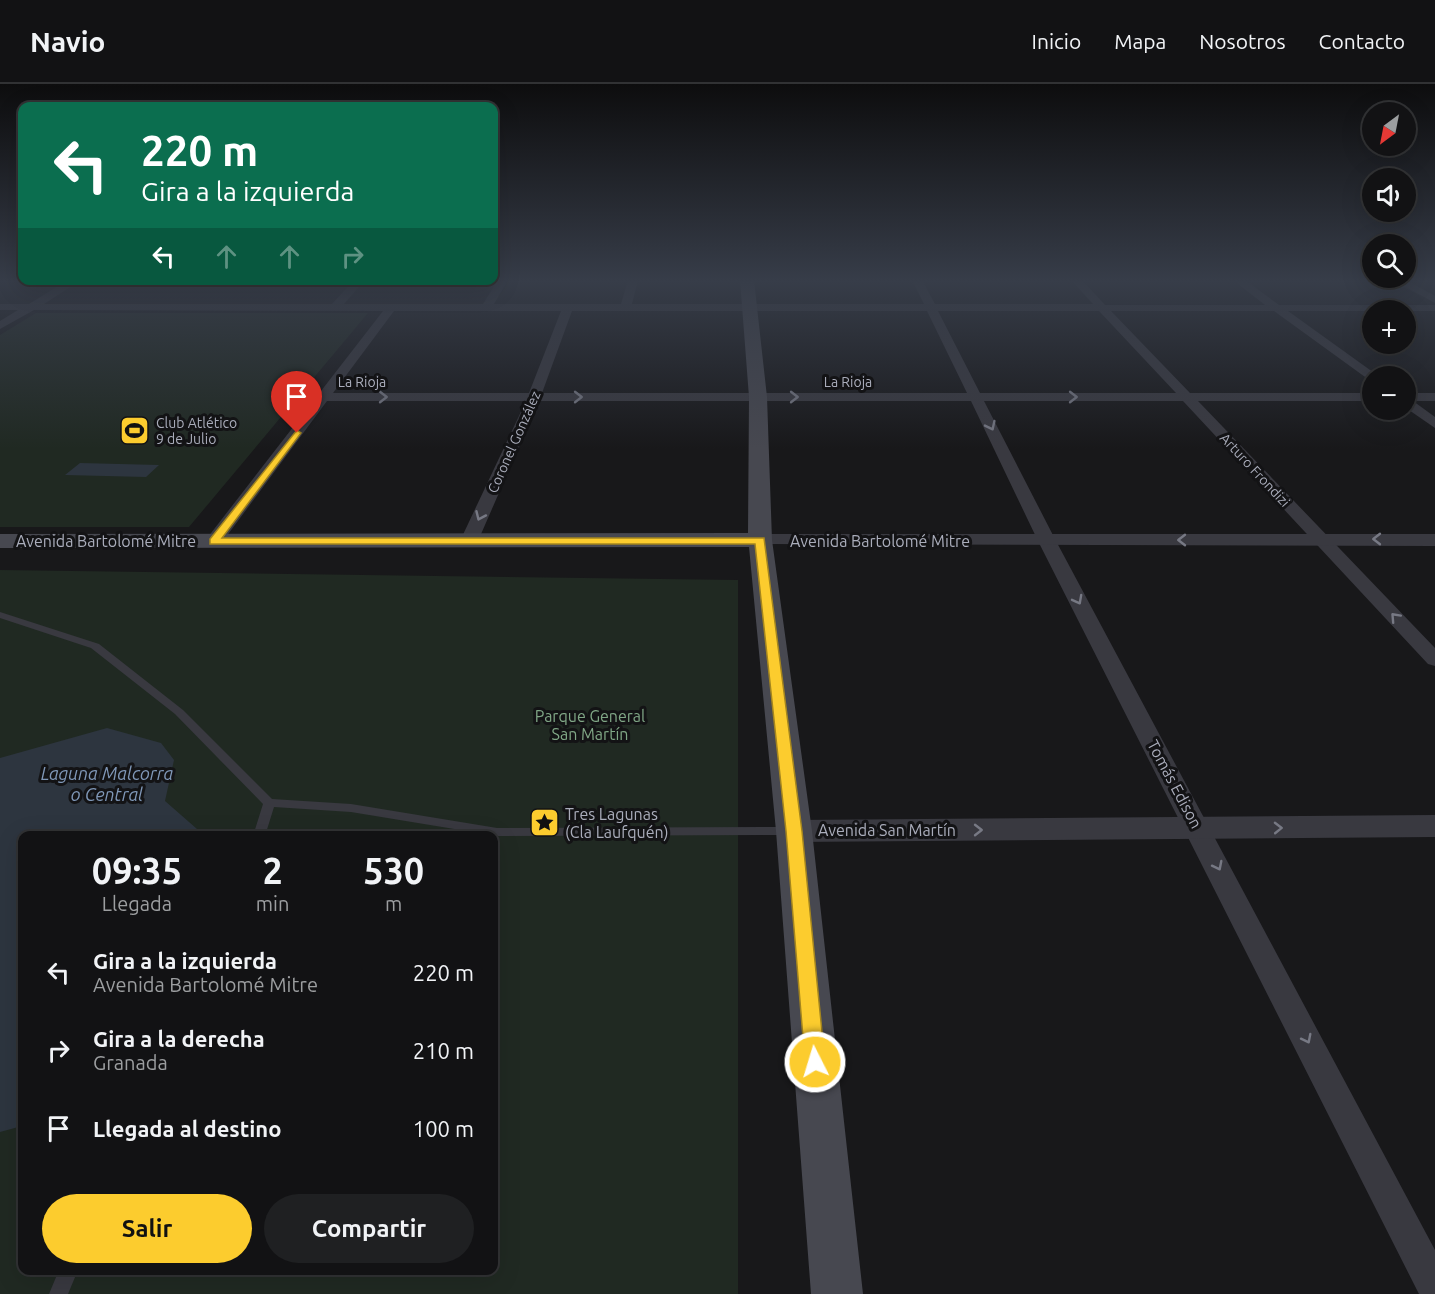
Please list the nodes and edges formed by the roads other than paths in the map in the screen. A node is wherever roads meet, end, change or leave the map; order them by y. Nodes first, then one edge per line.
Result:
1 (369, 336) edge
2 (557, 336) edge
3 (753, 336) edge
4 (946, 336) edge
5 (1129, 336) edge
6 (1315, 336) edge
7 (1362, 371) edge
8 (324, 397) junction
9 (534, 397) junction
10 (758, 397) junction
11 (977, 397) junction
12 (1186, 397) junction
13 (1362, 397) edge
14 (1416, 397) edge
15 (1435, 397) edge
16 (1416, 410) edge
17 (1435, 424) edge
18 (1321, 539) junction
19 (760, 540) junction
20 (1435, 540) edge
21 (0, 541) edge
22 (214, 541) junction
23 (469, 541) junction
24 (1047, 541) junction
25 (0, 615) edge
26 (1435, 660) edge
27 (269, 802) junction
28 (1435, 826) edge
29 (1199, 830) junction
30 (260, 831) edge
31 (478, 831) edge
32 (794, 831) junction
33 (498, 834) edge
34 (67, 1275) edge
35 (1435, 1287) edge
36 (58, 1294) edge
37 (837, 1294) edge

1 - 8 street
2 - 9 street, Coronel González
3 - 10 main road
4 - 11 street, Tomás Edison
5 - 12 street, Arturo Frondizi
6 - 7 street
8 -> 9 street, La Rioja
8 - 22 street
9 -> 10 street, La Rioja
9 -> 23 street, Coronel González
10 -> 11 street, La Rioja
10 - 19 main road
11 -> 12 street, La Rioja
11 -> 24 street, Tomás Edison
12 - 13 street, La Rioja
12 - 18 street, Arturo Frondizi
14 - 15 street
16 - 17 street
20 -> 18 street, Avenida Bartolomé Mitre
18 -> 24 street, Avenida Bartolomé Mitre
26 -> 18 street, Arturo Frondizi
19 - 23 main road, Avenida Bartolomé Mitre
19 - 24 street, Avenida Bartolomé Mitre
19 - 32 main road
21 - 22 main road, Avenida Bartolomé Mitre
22 - 23 main road, Avenida Bartolomé Mitre
24 -> 29 street, Tomás Edison
25 - 27 lane
27 - 30 lane
27 - 31 lane, Avenida San Martín
29 -> 28 street, Avenida San Martín
32 -> 29 street, Avenida San Martín
29 -> 35 street, Tomás Edison
32 - 33 lane, Avenida San Martín
32 - 37 main road
34 - 36 lane

